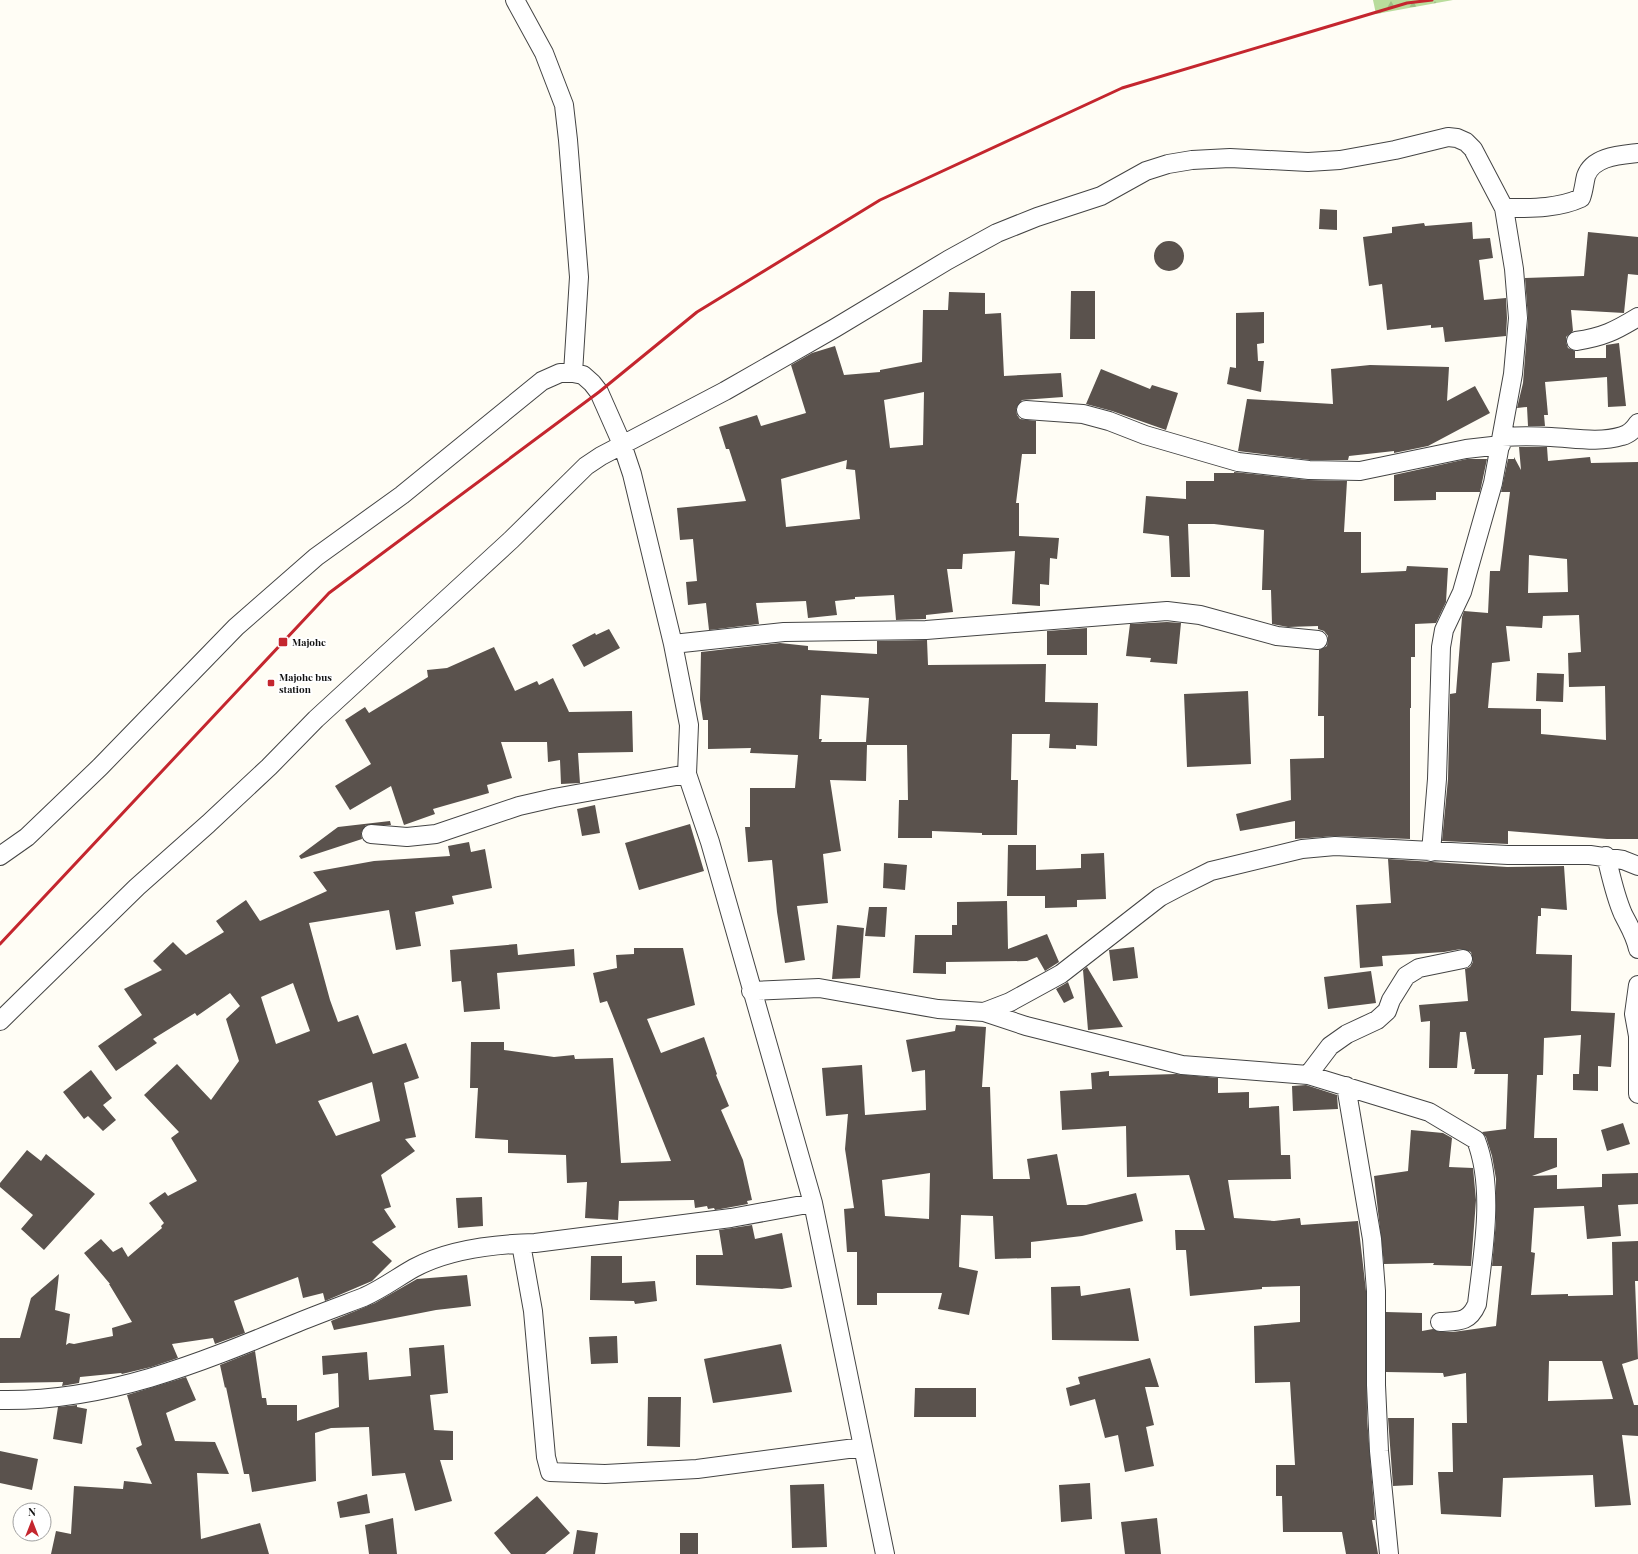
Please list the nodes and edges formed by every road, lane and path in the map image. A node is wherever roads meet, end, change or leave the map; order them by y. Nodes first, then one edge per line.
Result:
1 (515, 0) edge
2 (1638, 153) edge
3 (1504, 208) junction
4 (1638, 317) edge
5 (1576, 341) dead end
6 (573, 373) junction
7 (1026, 410) dead end
8 (1638, 423) edge
9 (1501, 441) junction
10 (622, 444) junction
11 (1318, 640) dead end
12 (672, 644) junction
13 (686, 774) junction
14 (371, 834) dead end
15 (1430, 852) junction
16 (0, 856) edge
17 (1606, 856) junction
18 (1638, 866) edge
19 (1638, 949) edge
20 (1463, 959) dead end
21 (1638, 986) edge
22 (752, 991) junction
23 (984, 1012) junction
24 (0, 1021) edge
25 (1308, 1075) junction
26 (1346, 1086) junction
27 (1638, 1094) edge
28 (813, 1203) junction
29 (521, 1244) junction
30 (1440, 1322) dead end
31 (0, 1400) edge
32 (863, 1447) junction
33 (885, 1554) edge
34 (1389, 1554) edge

1 - 6 street
2 - 3 street
3 - 9 street
3 - 10 street
4 - 5 street
6 - 10 street
6 - 16 street
7 - 9 street
8 - 9 street
9 - 15 street
10 - 12 street
10 - 24 street
11 - 12 street
12 - 13 street
13 - 14 street
13 - 22 street
15 - 17 street
15 - 23 street
17 - 18 street
17 - 19 street
20 - 25 street
21 - 27 street
22 - 23 street
22 - 28 street
23 - 25 street
25 - 26 street
26 - 30 street
26 - 34 street
28 - 29 street
28 - 32 street
29 - 31 street
29 - 32 street
32 - 33 street

